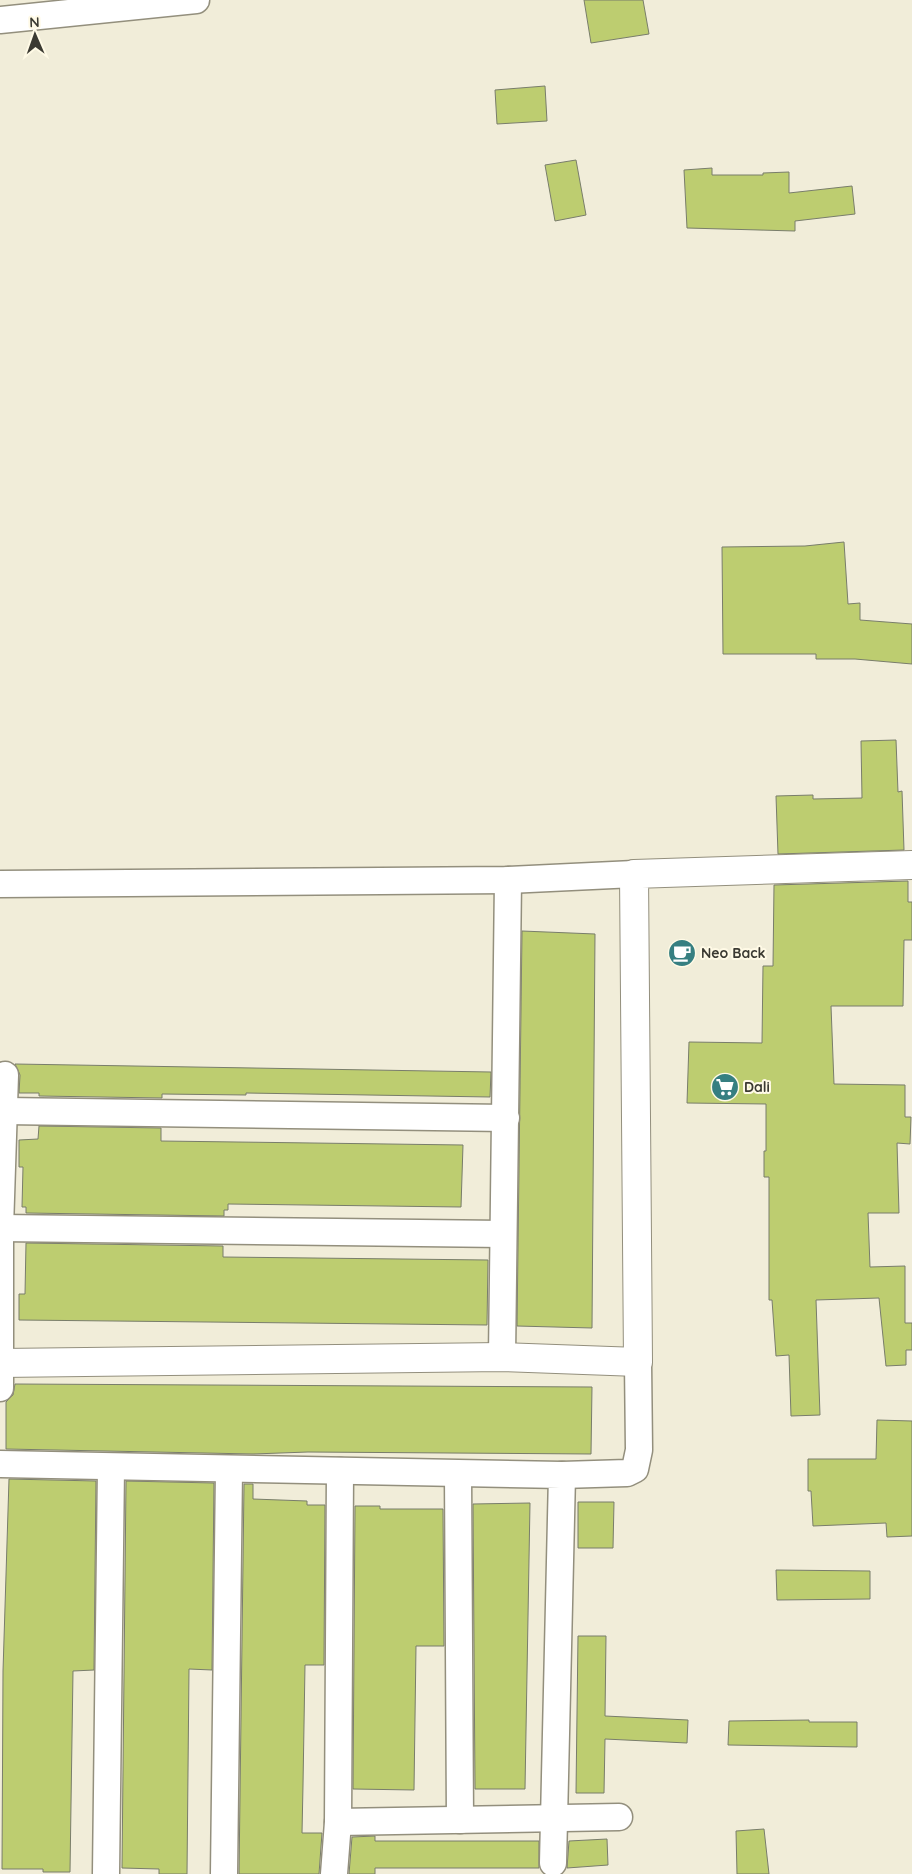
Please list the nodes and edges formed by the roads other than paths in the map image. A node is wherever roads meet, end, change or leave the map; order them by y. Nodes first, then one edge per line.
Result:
1 (196, 0) edge
2 (121, 4) edge
3 (0, 20) edge
4 (912, 865) edge
5 (634, 874) junction
6 (508, 880) junction
7 (0, 884) edge
8 (5, 1075) dead end
9 (5, 1111) junction
10 (506, 1118) junction
11 (0, 1228) edge
12 (503, 1234) junction
13 (502, 1357) junction
14 (638, 1362) junction
15 (1, 1371) edge
16 (0, 1464) edge
17 (111, 1467) junction
18 (229, 1470) junction
19 (340, 1472) junction
20 (458, 1474) junction
21 (562, 1475) junction
22 (619, 1817) dead end
23 (552, 1818) junction
24 (460, 1820) junction
25 (338, 1822) junction
26 (553, 1863) dead end
27 (106, 1874) edge
28 (224, 1874) edge
29 (334, 1874) edge

1 - 2 street
2 - 3 street
4 - 5 street
5 - 6 street
5 - 14 street
6 - 7 street
6 - 10 street
8 - 9 street
9 - 10 street
9 - 11 street
10 - 12 street
11 - 12 street
11 - 15 street
12 - 13 street
13 - 14 street
13 - 15 street
14 - 21 street
16 - 17 street
17 - 18 street
17 - 27 street
18 - 19 street
18 - 28 street
19 - 20 street
19 - 25 street
20 - 21 street
20 - 24 street
21 - 23 street
22 - 23 street
23 - 24 street
23 - 26 street
24 - 25 street
25 - 29 street

